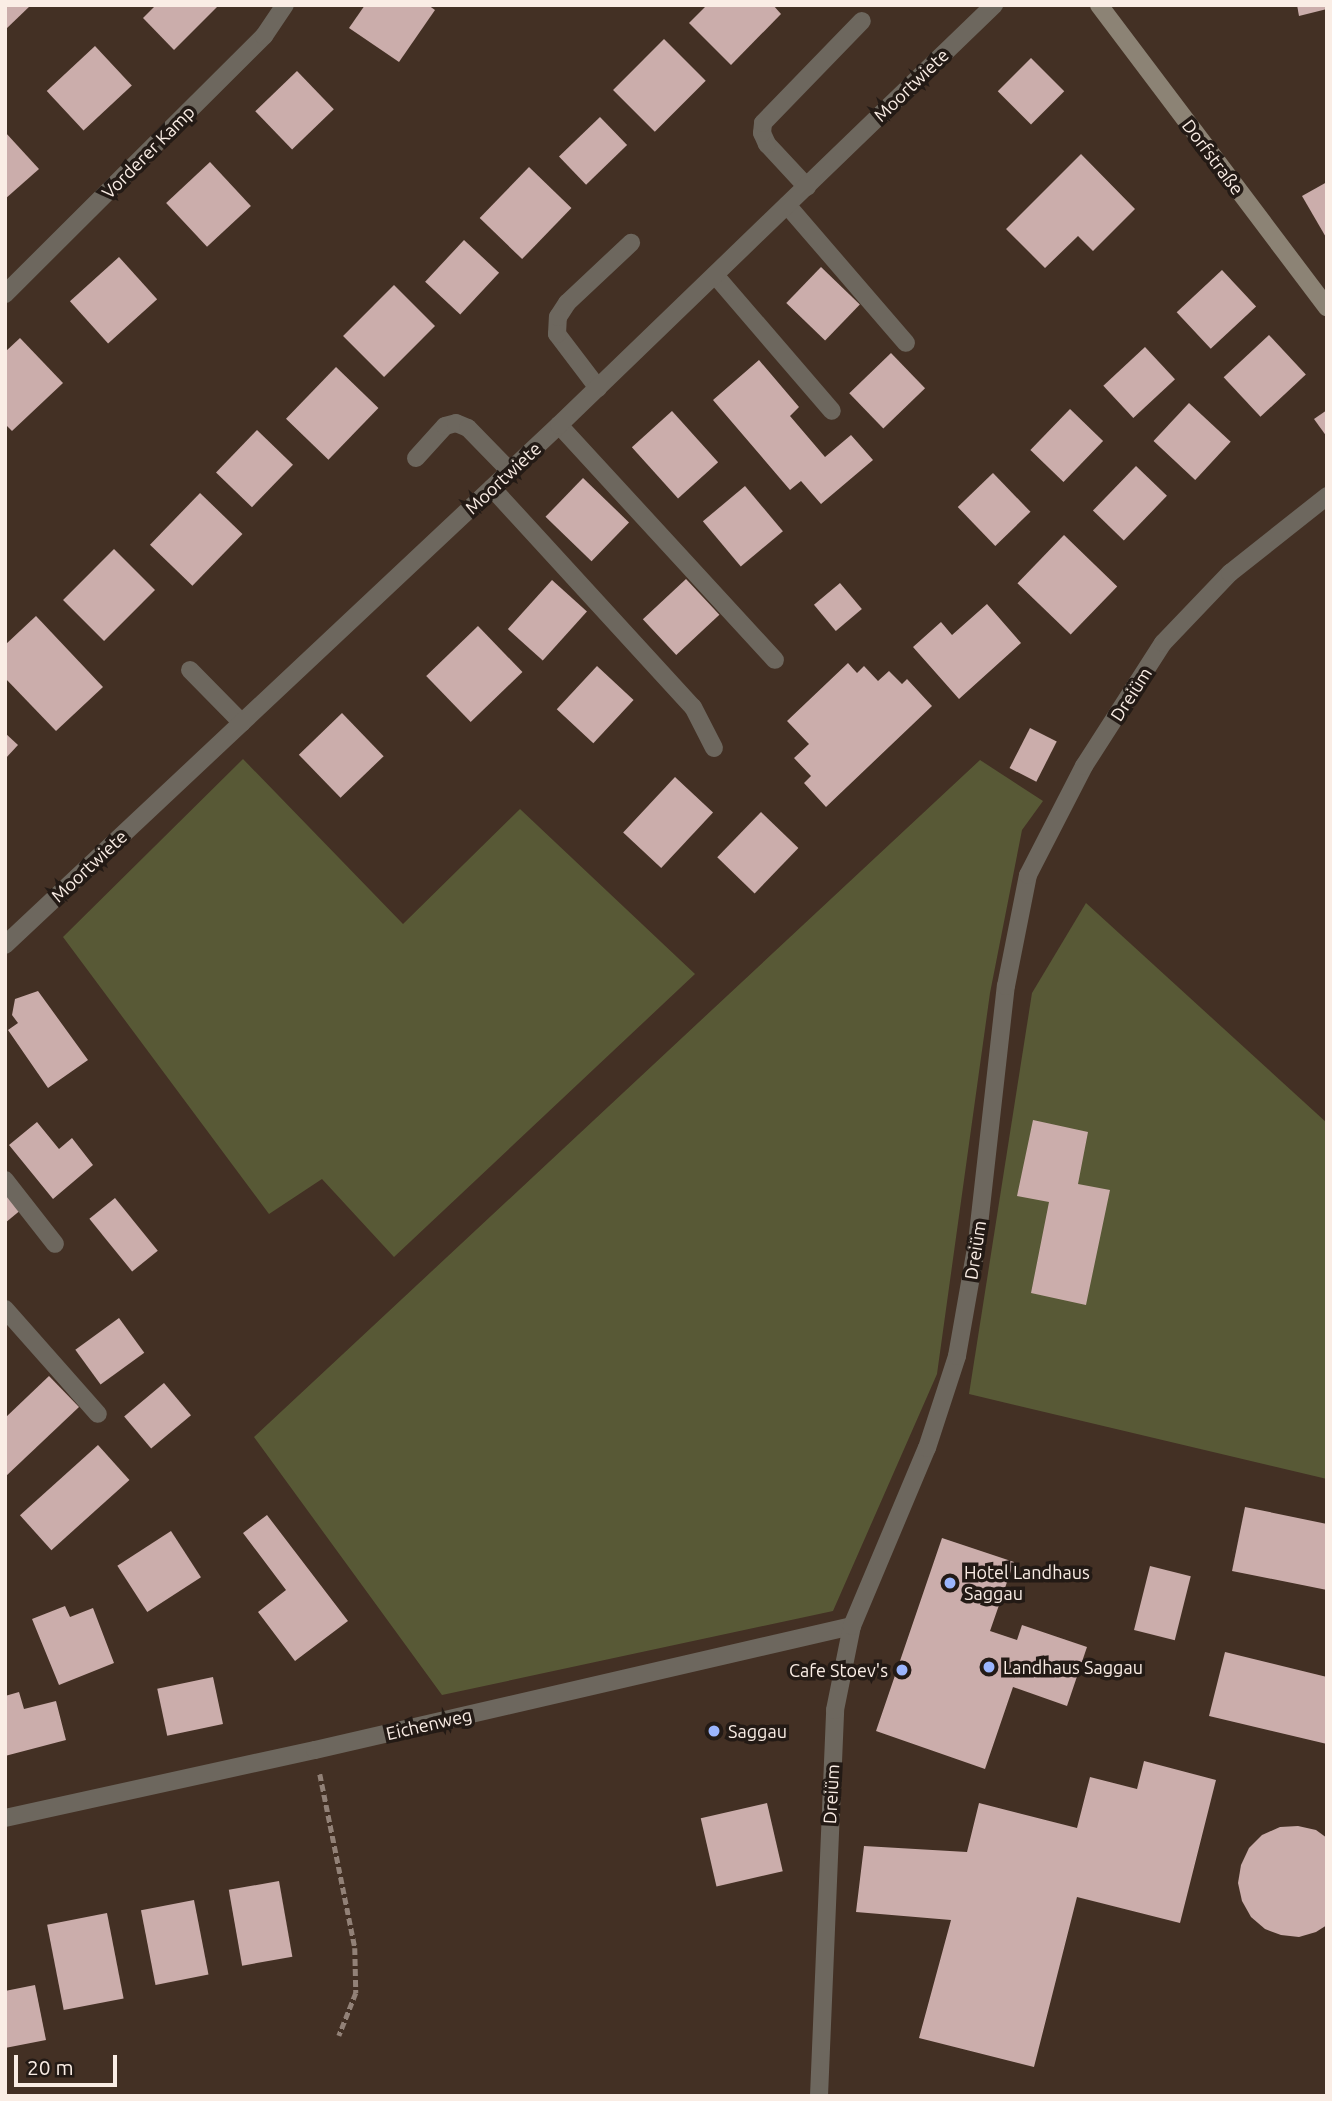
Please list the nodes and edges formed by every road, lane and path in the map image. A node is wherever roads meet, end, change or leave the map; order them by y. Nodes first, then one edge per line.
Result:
1 (285, 5) edge
2 (994, 5) edge
3 (1099, 5) edge
4 (862, 21) dead end
5 (807, 187) junction
6 (787, 205) junction
7 (631, 243) dead end
8 (715, 275) junction
9 (5, 295) edge
10 (1327, 309) edge
11 (906, 343) dead end
12 (598, 388) junction
13 (832, 411) dead end
14 (559, 425) junction
15 (416, 458) dead end
16 (510, 471) junction
17 (492, 488) junction
18 (1327, 496) edge
19 (775, 660) dead end
20 (190, 670) dead end
21 (242, 723) junction
22 (714, 748) dead end
23 (5, 945) edge
24 (5, 1180) edge
25 (55, 1244) dead end
26 (5, 1309) edge
27 (98, 1414) dead end
28 (852, 1626) junction
29 (315, 1750) junction
30 (5, 1818) edge
31 (339, 2036) dead end
32 (819, 2096) edge

1 - 9 street, Vorderer Kamp
2 - 5 street, Moortwiete
3 - 10 street, Dorfstraße
4 - 5 street
5 - 6 street, Moortwiete
6 - 8 street, Moortwiete
6 - 11 street
7 - 12 street
8 - 12 street, Moortwiete
8 - 13 street
12 - 14 street, Moortwiete
14 - 16 street, Moortwiete
14 - 19 street
15 - 16 street
16 - 17 street, Moortwiete
17 - 21 street, Moortwiete
17 - 22 street
18 - 28 street, Dreiüm
20 - 21 street
21 - 23 street, Moortwiete
24 - 25 street
26 - 27 street
28 - 29 street, Eichenweg
28 - 32 street, Dreiüm
29 - 30 street, Eichenweg
29 - 31 path

